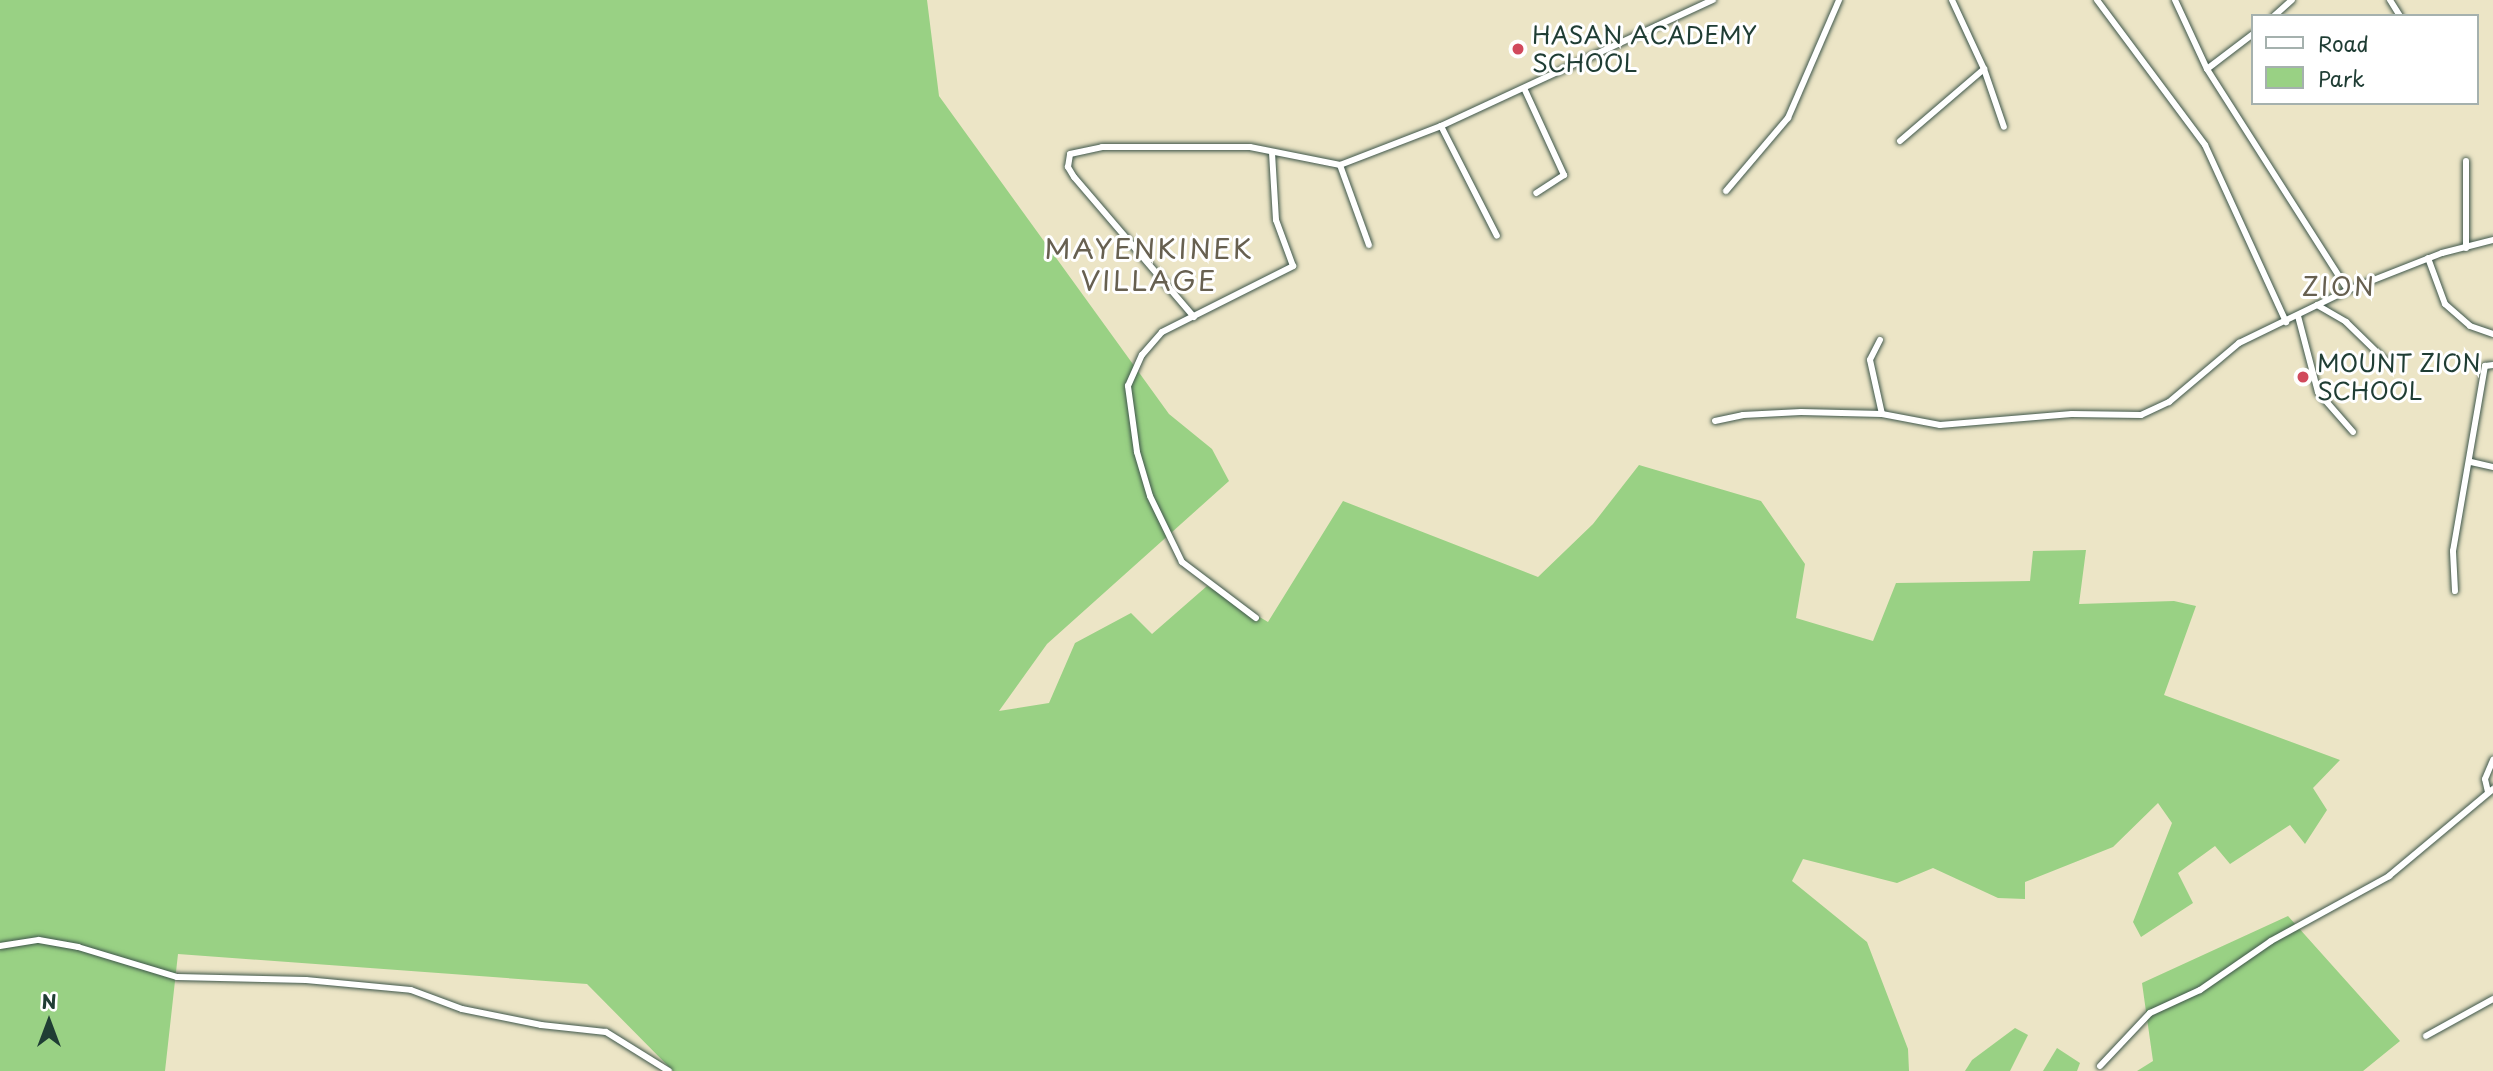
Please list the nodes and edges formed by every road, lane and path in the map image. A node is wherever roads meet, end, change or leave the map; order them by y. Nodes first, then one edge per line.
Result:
1 (1713, 0) edge
2 (1839, 0) edge
3 (1951, 0) edge
4 (2097, 0) edge
5 (2175, 0) edge
6 (2292, 0) edge
7 (2276, 14) edge
8 (2252, 35) edge
9 (1984, 69) junction
10 (2207, 69) junction
11 (1524, 88) junction
12 (1441, 126) junction
13 (2004, 127) dead end
14 (1900, 141) dead end
15 (1272, 152) junction
16 (2466, 161) dead end
17 (1340, 165) junction
18 (1726, 191) dead end
19 (1536, 193) dead end
20 (1497, 236) dead end
21 (2493, 240) edge
22 (1369, 245) dead end
23 (2466, 248) junction
24 (2428, 258) junction
25 (2348, 290) junction
26 (2317, 305) junction
27 (2298, 316) junction
28 (1194, 317) junction
29 (2286, 322) junction
30 (2493, 334) edge
31 (1880, 340) dead end
32 (2385, 360) dead end
33 (2493, 365) edge
34 (1882, 414) junction
35 (1715, 421) dead end
36 (2353, 432) dead end
37 (2471, 462) junction
38 (2493, 467) edge
39 (2455, 591) dead end
40 (1256, 618) dead end
41 (2493, 760) edge
42 (2491, 790) edge
43 (0, 946) edge
44 (2493, 999) edge
45 (2426, 1036) dead end
46 (2100, 1066) dead end
47 (668, 1071) edge

1 - 11 street
2 - 18 street
3 - 9 street
4 - 29 street
5 - 10 street
6 - 7 street
8 - 10 street
9 - 13 street
9 - 14 street
10 - 25 street
11 - 12 street
11 - 19 street
12 - 17 street
12 - 20 street
15 - 17 street
15 - 28 street
15 - 28 street
16 - 23 street
17 - 22 street
21 - 23 street
23 - 24 street
24 - 25 street
24 - 30 street
25 - 26 street
26 - 27 street
26 - 32 street
27 - 29 street
27 - 36 street
28 - 40 street
29 - 34 street
31 - 34 street
33 - 37 street
34 - 35 street
37 - 38 street
37 - 39 street
41 - 42 street
42 - 46 street
43 - 47 street
44 - 45 street

